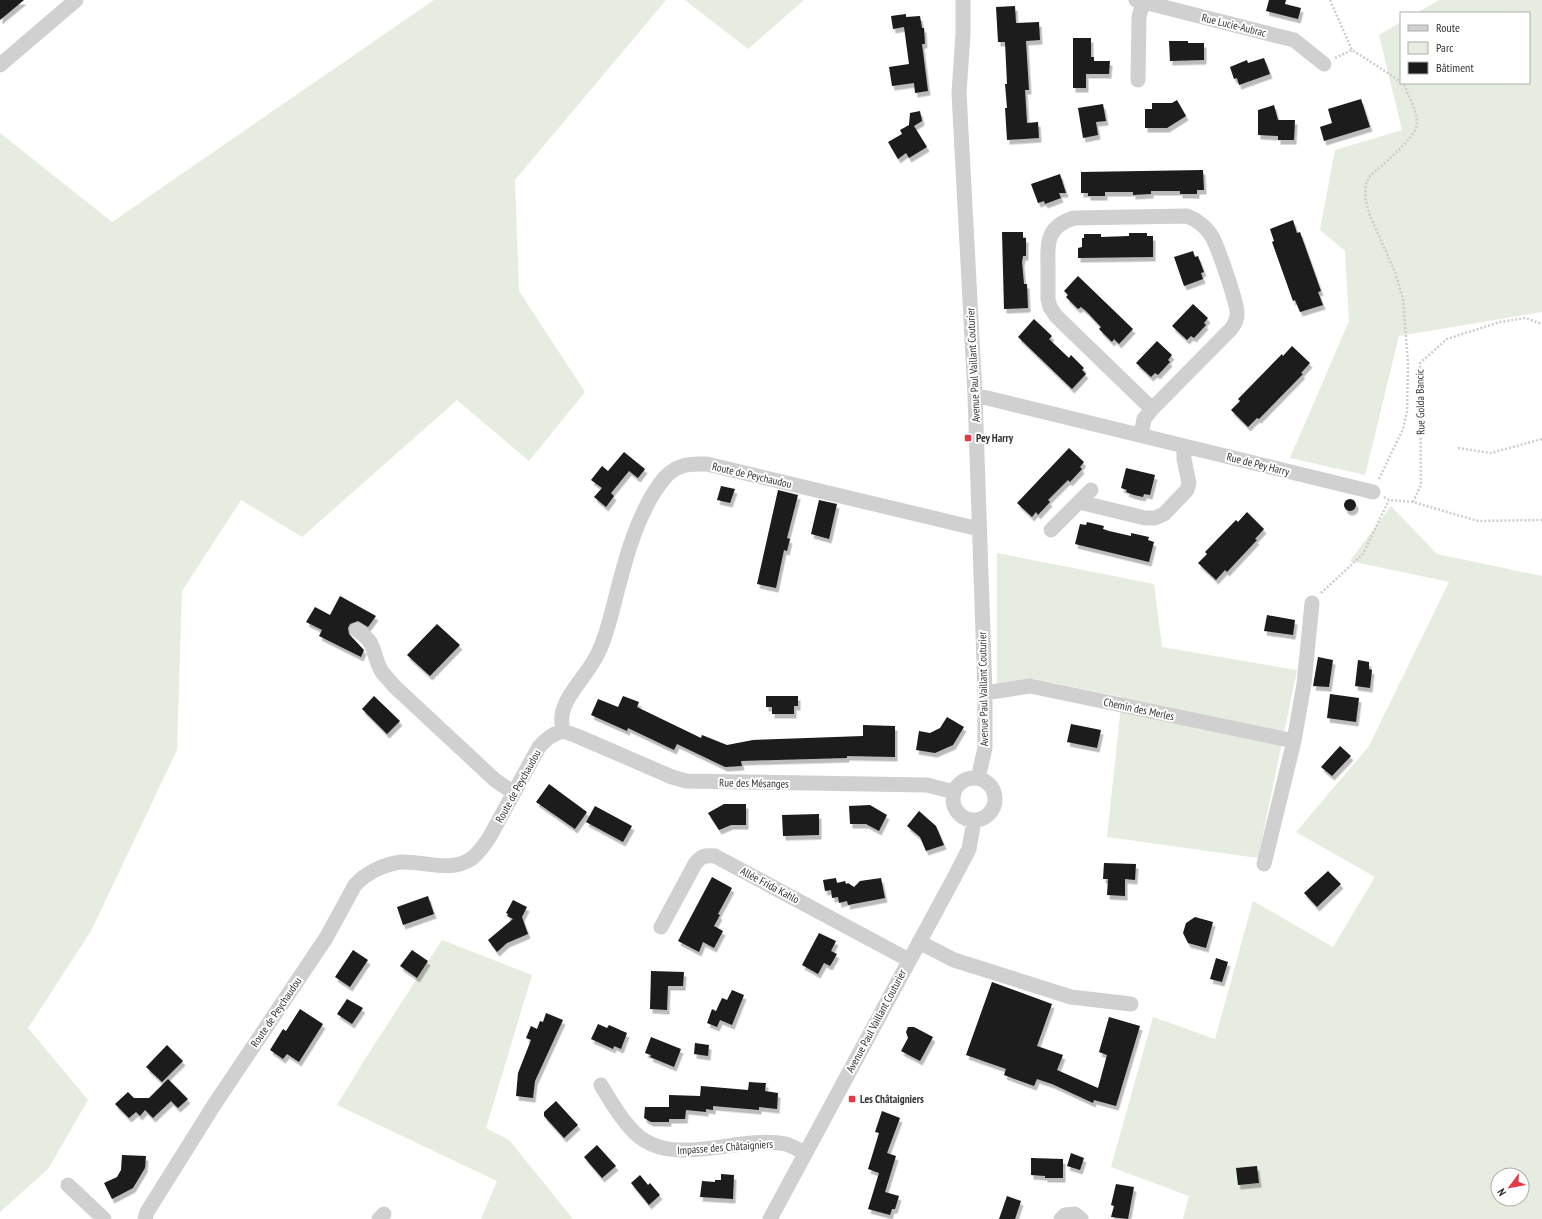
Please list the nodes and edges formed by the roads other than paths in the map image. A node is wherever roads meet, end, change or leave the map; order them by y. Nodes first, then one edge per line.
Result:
1 (76, 0) edge
2 (963, 0) edge
3 (1140, 1) edge
4 (1324, 64) road end
5 (0, 65) edge
6 (1138, 80) dead end
7 (975, 395) junction
8 (1152, 409) junction
9 (1140, 435) junction
10 (1184, 446) junction
11 (1091, 490) dead end
12 (1372, 492) road end
13 (1079, 502) junction
14 (979, 529) junction
15 (1051, 530) dead end
16 (1312, 603) road end
17 (357, 630) dead end
18 (985, 693) junction
19 (563, 731) junction
20 (1294, 741) junction
21 (978, 778) junction
22 (954, 792) junction
23 (514, 793) junction
24 (974, 821) junction
25 (1264, 864) dead end
26 (661, 927) dead end
27 (919, 942) junction
28 (909, 960) junction
29 (1131, 1004) dead end
30 (601, 1086) dead end
31 (805, 1153) junction
32 (68, 1185) dead end
33 (104, 1219) edge
34 (145, 1219) edge
35 (770, 1219) edge
36 (1061, 1219) edge
37 (1081, 1219) edge

1 - 5 street
2 - 7 street, Avenue Paul Vaillant Couturier
3 - 4 street, Rue Lucie-Aubrac
3 - 6 street
7 - 9 street, Rue de Pey Harry
7 - 14 street, Avenue Paul Vaillant Couturier
8 - 8 street
8 - 9 street
9 - 10 street, Rue de Pey Harry
10 - 12 street, Rue de Pey Harry
10 - 13 street
11 - 13 street
13 - 15 street
14 - 18 street, Avenue Paul Vaillant Couturier
14 - 19 street, Route de Peychaudou
16 - 20 street
17 - 23 street
18 - 20 street, Chemin des Merles
18 - 21 street, Avenue Paul Vaillant Couturier
19 - 22 street, Rue des Mésanges
19 - 23 street, Route de Peychaudou
20 - 25 street
21 - 22 street
21 - 24 street
22 - 24 street
23 - 34 street, Route de Peychaudou
24 - 27 street, Avenue Paul Vaillant Couturier
26 - 28 street, Allée Frida Kahlo
27 - 28 street, Avenue Paul Vaillant Couturier
27 - 29 street
28 - 31 street, Avenue Paul Vaillant Couturier
30 - 31 street, Impasse des Châtaigniers
31 - 35 street, Avenue Paul Vaillant Couturier
32 - 33 street
36 - 37 street

